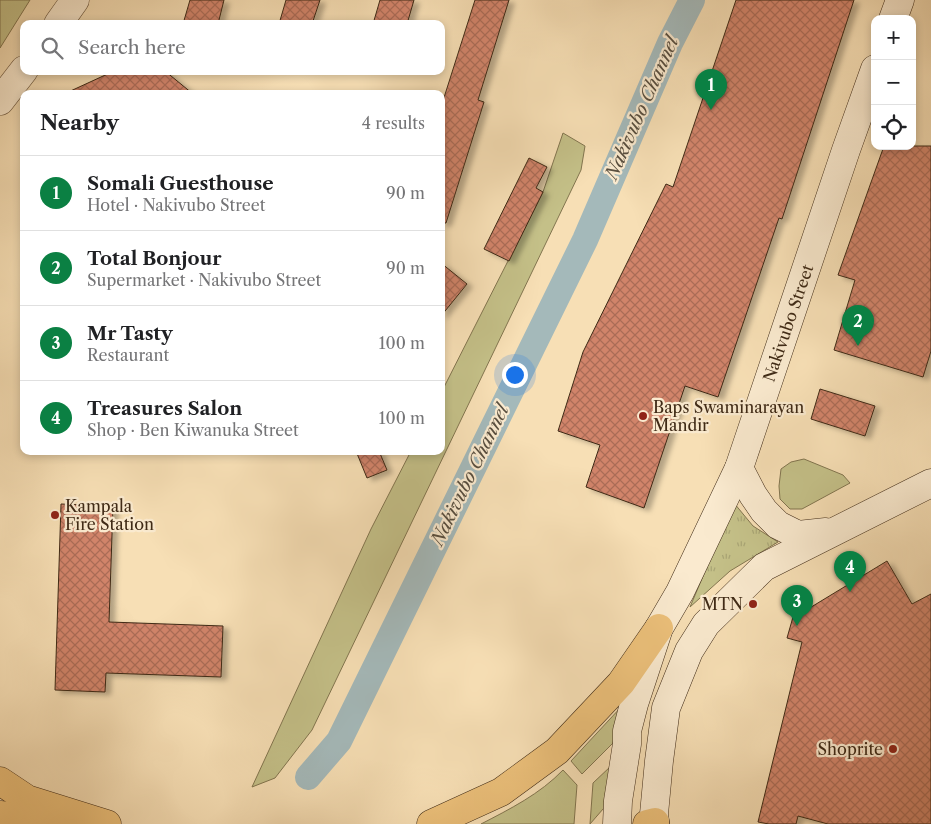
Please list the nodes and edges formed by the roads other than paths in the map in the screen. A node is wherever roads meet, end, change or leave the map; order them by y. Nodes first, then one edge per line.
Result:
1 (75, 0) edge
2 (900, 0) edge
3 (894, 15) edge
4 (61, 20) edge
5 (20, 75) edge
6 (871, 80) edge
7 (0, 101) edge
8 (739, 468) junction
9 (931, 483) edge
10 (835, 531) junction
11 (659, 628) junction
12 (0, 781) edge
13 (0, 815) edge
14 (653, 823) edge
15 (70, 824) edge
16 (107, 824) edge
17 (431, 824) edge
18 (617, 824) edge

1 - 4 main road
2 - 3 main road
5 - 7 main road
6 - 8 main road, Nakivubo Street
8 - 10 main road
8 - 11 main road, Nakivubo Street
9 - 10 main road
10 - 14 main road
11 - 17 main road
11 - 18 main road, Nakivubo Street
12 - 16 main road
13 - 15 main road

